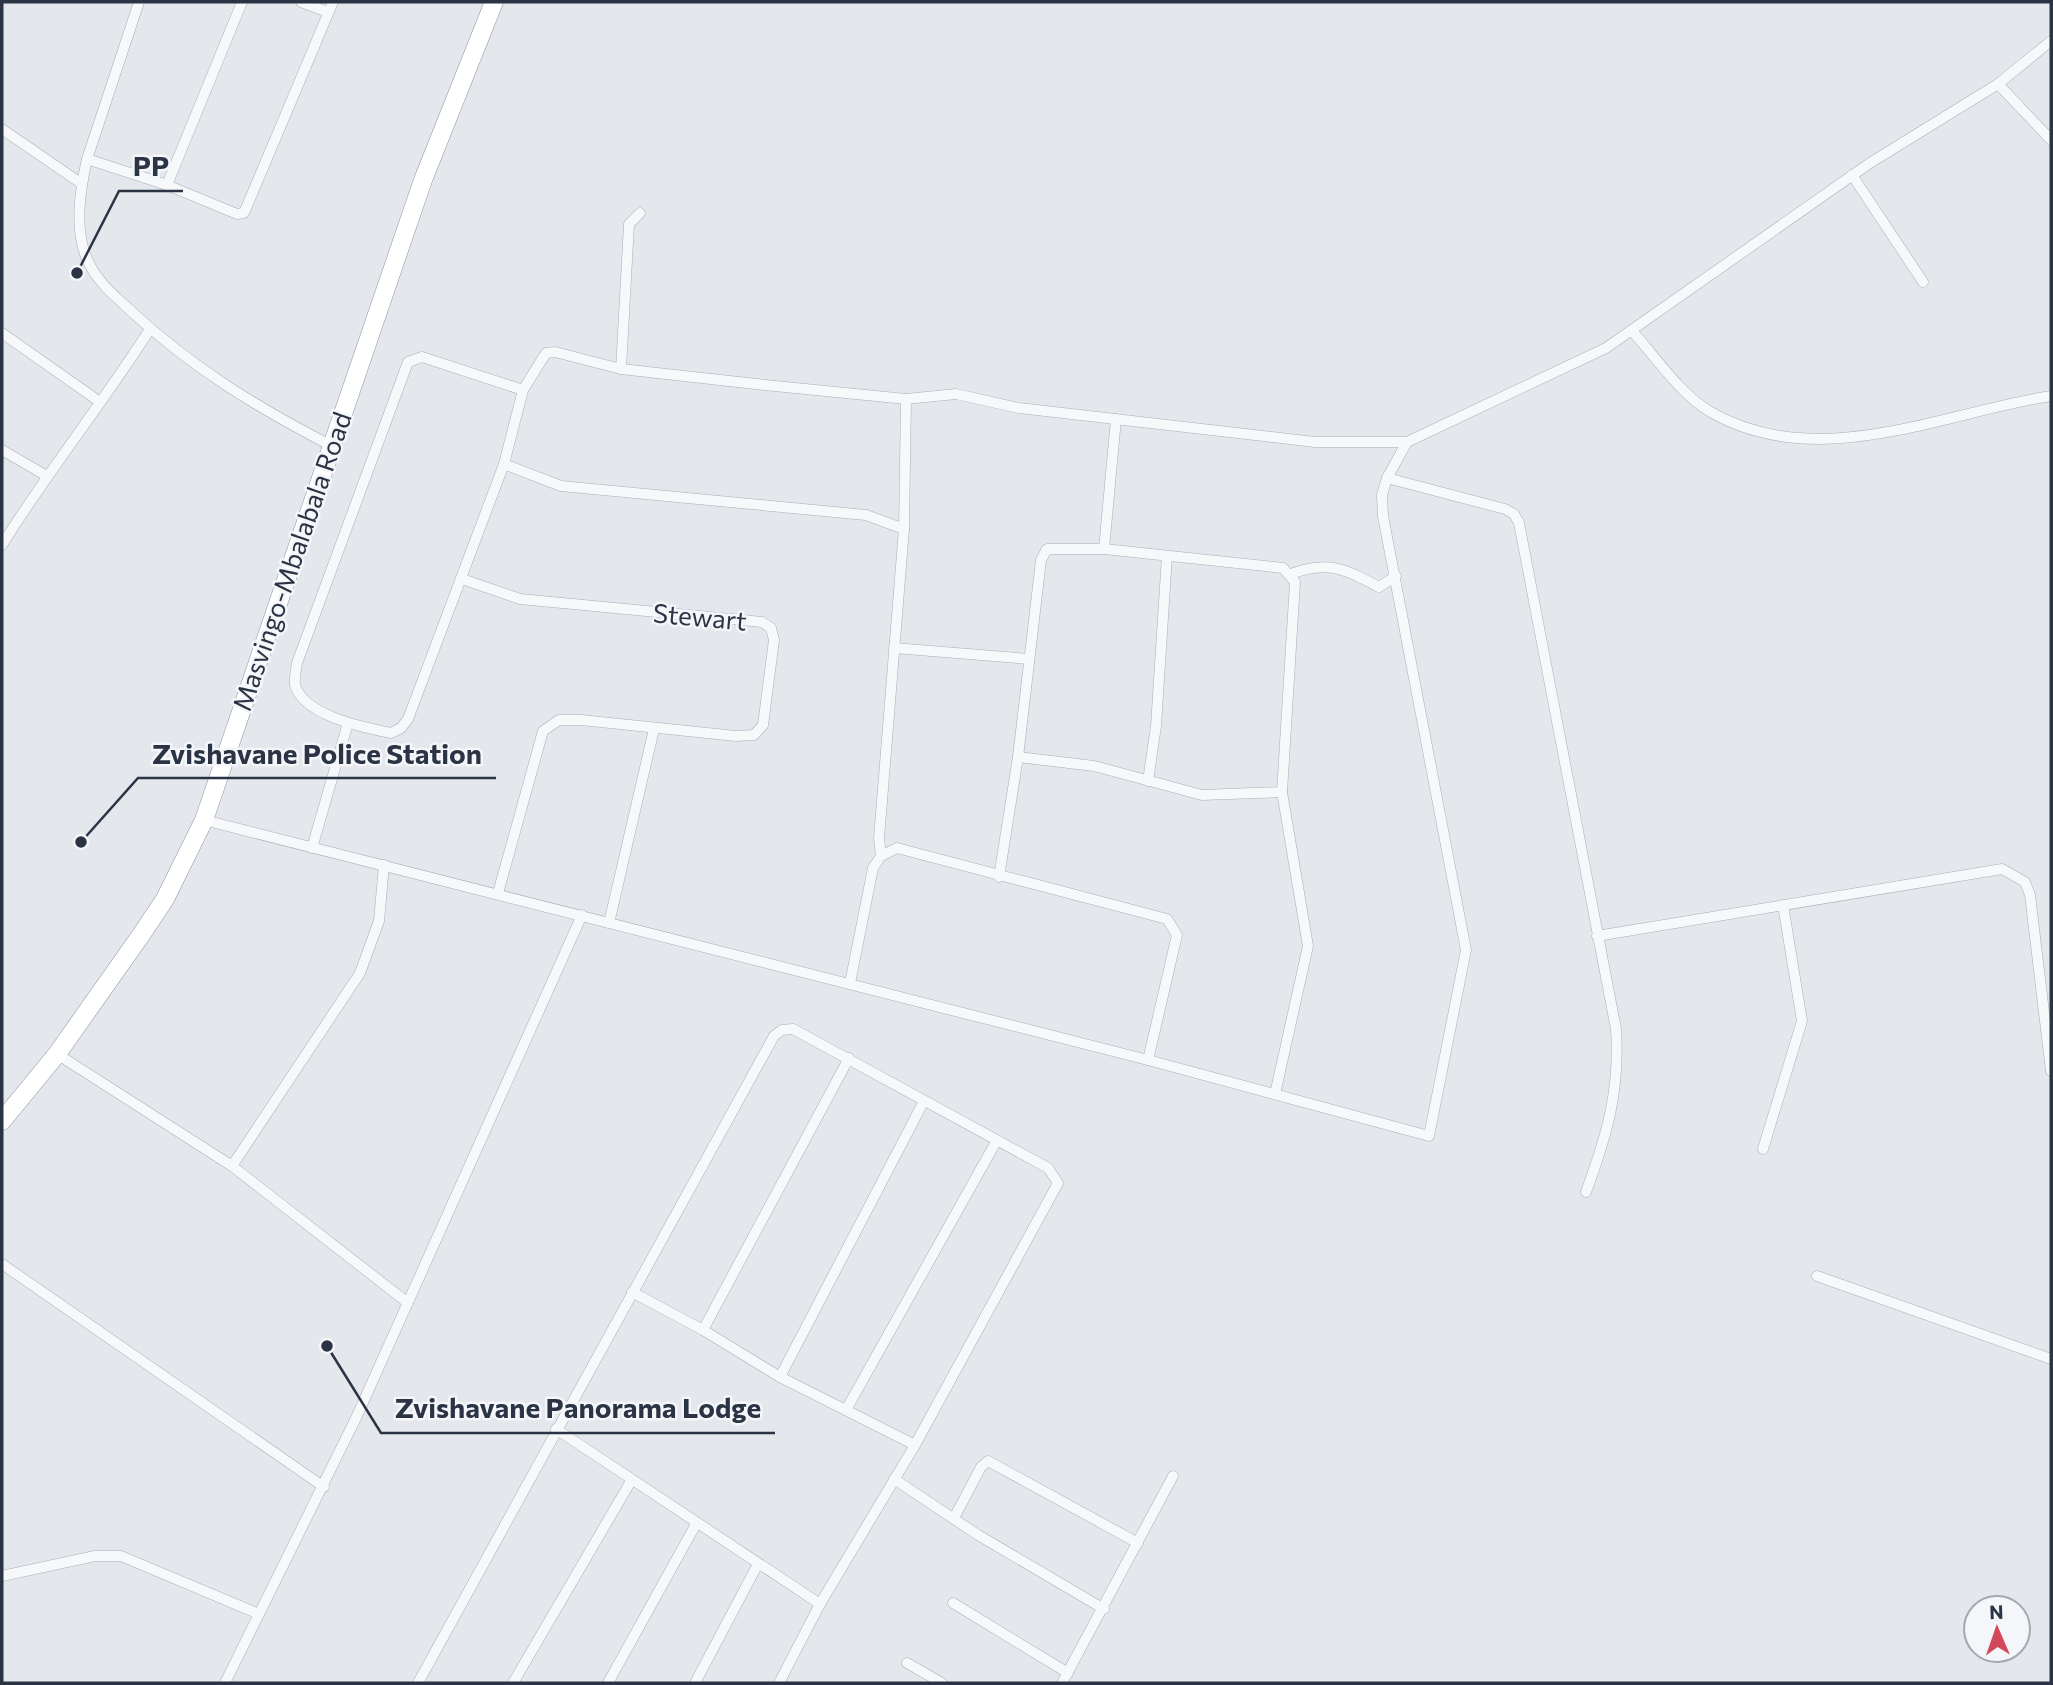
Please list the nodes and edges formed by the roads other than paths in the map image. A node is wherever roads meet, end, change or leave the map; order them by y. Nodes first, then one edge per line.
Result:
1 (139, 2) edge
2 (242, 2) edge
3 (301, 2) edge
4 (494, 2) edge
5 (330, 7) edge
6 (2051, 41) edge
7 (1998, 84) junction
8 (2, 129) edge
9 (2051, 140) edge
10 (87, 159) junction
11 (1852, 175) junction
12 (82, 184) junction
13 (167, 185) junction
14 (640, 213) dead end
15 (1923, 282) dead end
16 (150, 329) junction
17 (1632, 331) junction
18 (2, 333) edge
19 (621, 369) junction
20 (523, 390) junction
21 (2051, 396) edge
22 (906, 399) junction
23 (100, 402) junction
24 (1115, 419) junction
25 (1407, 442) junction
26 (330, 445) junction
27 (2, 450) edge
28 (504, 464) junction
29 (45, 475) junction
30 (1387, 478) junction
31 (904, 529) junction
32 (2, 545) edge
33 (1104, 549) junction
34 (1167, 556) junction
35 (1291, 574) junction
36 (1396, 576) junction
37 (462, 579) junction
38 (894, 648) junction
39 (1029, 659) junction
40 (348, 723) junction
41 (654, 729) junction
42 (1018, 757) junction
43 (1148, 780) junction
44 (1282, 792) junction
45 (204, 820) junction
46 (312, 848) junction
47 (881, 856) junction
48 (384, 866) junction
49 (999, 877) junction
50 (498, 893) junction
51 (1783, 905) junction
52 (582, 915) junction
53 (609, 923) junction
54 (1597, 936) junction
55 (850, 983) junction
56 (57, 1054) junction
57 (849, 1058) junction
58 (1148, 1059) junction
59 (2051, 1070) edge
60 (1275, 1094) junction
61 (924, 1101) junction
62 (2, 1121) edge
63 (997, 1140) junction
64 (1763, 1149) dead end
65 (232, 1166) junction
66 (1586, 1192) dead end
67 (2, 1264) edge
68 (1817, 1276) dead end
69 (632, 1292) junction
70 (408, 1303) junction
71 (703, 1330) junction
72 (2051, 1359) edge
73 (780, 1377) junction
74 (846, 1410) junction
75 (556, 1429) junction
76 (915, 1445) junction
77 (1173, 1476) dead end
78 (894, 1479) junction
79 (631, 1481) junction
80 (324, 1487) junction
81 (954, 1518) junction
82 (696, 1524) junction
83 (1138, 1544) junction
84 (758, 1564) junction
85 (2, 1576) edge
86 (953, 1602) dead end
87 (820, 1604) junction
88 (1104, 1609) junction
89 (259, 1614) junction
90 (907, 1663) dead end
91 (1068, 1673) junction
92 (225, 1683) edge
93 (418, 1683) edge
94 (513, 1683) edge
95 (608, 1683) edge
96 (695, 1683) edge
97 (779, 1683) edge
98 (942, 1683) edge
99 (1062, 1683) edge

1 - 10 street
2 - 13 street
3 - 5 street
4 - 26 highway, Masvingo-Mbalabala Road
5 - 13 street
6 - 7 street
7 - 9 street
7 - 11 street
8 - 12 street
10 - 12 street
10 - 13 street
11 - 15 street
11 - 17 street
12 - 16 street
14 - 19 street
16 - 23 street
16 - 26 street
17 - 21 street
17 - 25 street
18 - 23 street
19 - 20 street
19 - 22 street
20 - 28 street
20 - 40 street
22 - 24 street
22 - 31 street
23 - 29 street
24 - 25 street
24 - 33 street
25 - 30 street
26 - 45 highway, Masvingo-Mbalabala Road
27 - 29 street
28 - 31 street
28 - 37 street
29 - 32 street
30 - 36 street
30 - 54 street
31 - 38 street
33 - 34 street
33 - 39 street
34 - 35 street
34 - 43 street
35 - 36 street
35 - 44 street
36 - 60 street
37 - 40 street
37 - 41 street, Stewart
38 - 39 street
38 - 47 street
39 - 42 street
40 - 46 street
41 - 50 street
41 - 53 street
42 - 43 street
42 - 49 street
43 - 44 street
44 - 60 street
45 - 46 street
45 - 56 highway, Masvingo-Mbalabala Road
46 - 48 street
47 - 49 street
47 - 55 street
48 - 50 street
48 - 65 street
49 - 58 street
50 - 52 street
51 - 54 street
51 - 59 street
51 - 64 street
52 - 53 street
52 - 70 street
53 - 55 street
54 - 66 street
55 - 58 street
56 - 62 highway, Masvingo-Mbalabala Road
56 - 65 street
57 - 61 street
57 - 69 street
57 - 71 street
58 - 60 street
61 - 63 street
61 - 73 street
63 - 74 street
63 - 76 street
65 - 70 street
67 - 80 street
68 - 72 street
69 - 71 street
69 - 75 street
70 - 80 street
71 - 73 street
73 - 74 street
74 - 76 street
75 - 79 street
75 - 93 street
76 - 78 street
77 - 83 street
78 - 81 street
78 - 87 street
79 - 82 street
79 - 94 street
80 - 89 street
81 - 83 street
81 - 88 street
82 - 84 street
82 - 95 street
83 - 88 street
84 - 87 street
84 - 96 street
85 - 89 street
86 - 91 street
87 - 97 street
88 - 91 street
89 - 92 street
90 - 98 street
91 - 99 street

